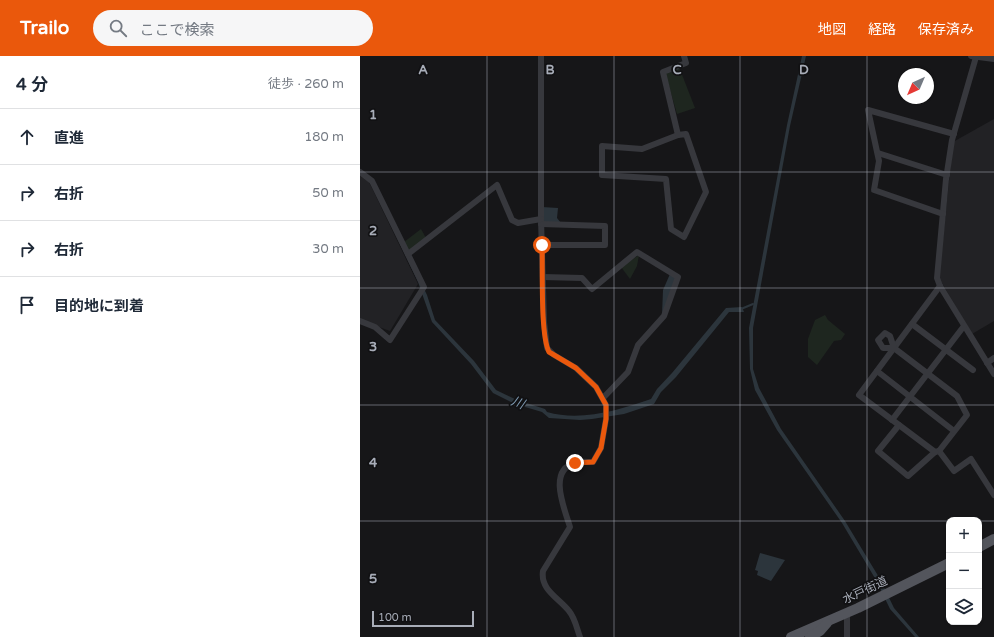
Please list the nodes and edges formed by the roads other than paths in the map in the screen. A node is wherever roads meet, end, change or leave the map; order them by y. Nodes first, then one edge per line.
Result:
1 (541, 56) edge
2 (684, 56) edge
3 (974, 57) edge
4 (994, 58) edge
5 (954, 134) junction
6 (678, 135) junction
7 (878, 153) junction
8 (360, 172) edge
9 (947, 175) junction
10 (943, 214) junction
11 (541, 222) junction
12 (542, 245) junction
13 (408, 254) junction
14 (543, 277) junction
15 (940, 286) junction
16 (360, 321) edge
17 (912, 324) junction
18 (964, 326) junction
19 (894, 348) junction
20 (946, 349) junction
21 (994, 358) edge
22 (987, 363) junction
23 (973, 370) dead end
24 (877, 371) junction
25 (928, 374) junction
26 (994, 374) edge
27 (910, 397) junction
28 (603, 398) junction
29 (892, 420) junction
30 (899, 425) junction
31 (954, 432) junction
32 (937, 451) junction
33 (994, 495) edge
34 (994, 539) edge
35 (982, 545) edge
36 (946, 564) edge
37 (847, 613) junction
38 (829, 620) junction
39 (580, 637) edge
40 (791, 637) edge
41 (810, 637) edge
42 (847, 637) edge

1 - 11 street
2 - 6 street
3 - 4 street
3 - 5 street
5 - 7 street
5 - 9 street
6 - 6 street
7 - 9 street
7 - 10 street
8 - 13 street
9 - 10 street
10 - 15 street
11 - 12 street
11 - 12 street
11 - 13 street
12 - 14 street
13 - 16 street
14 - 28 street
14 - 28 street
15 - 17 street
15 - 18 street
17 - 19 street
17 - 20 street
18 - 20 street
18 - 22 street
19 - 24 street
19 - 25 street
20 - 23 street
20 - 25 street
21 - 22 street
22 - 26 street
24 - 27 street
24 - 29 street
25 - 27 street
25 - 31 street
27 - 29 street
27 - 31 street
28 - 39 street
29 - 30 street
30 - 32 street
30 - 32 street
31 - 32 street
32 - 33 street
34 - 35 main road
36 - 37 main road, 水戸街道
37 - 38 main road, 水戸街道
37 - 42 street
38 - 40 main road, 水戸街道
38 - 41 main road

